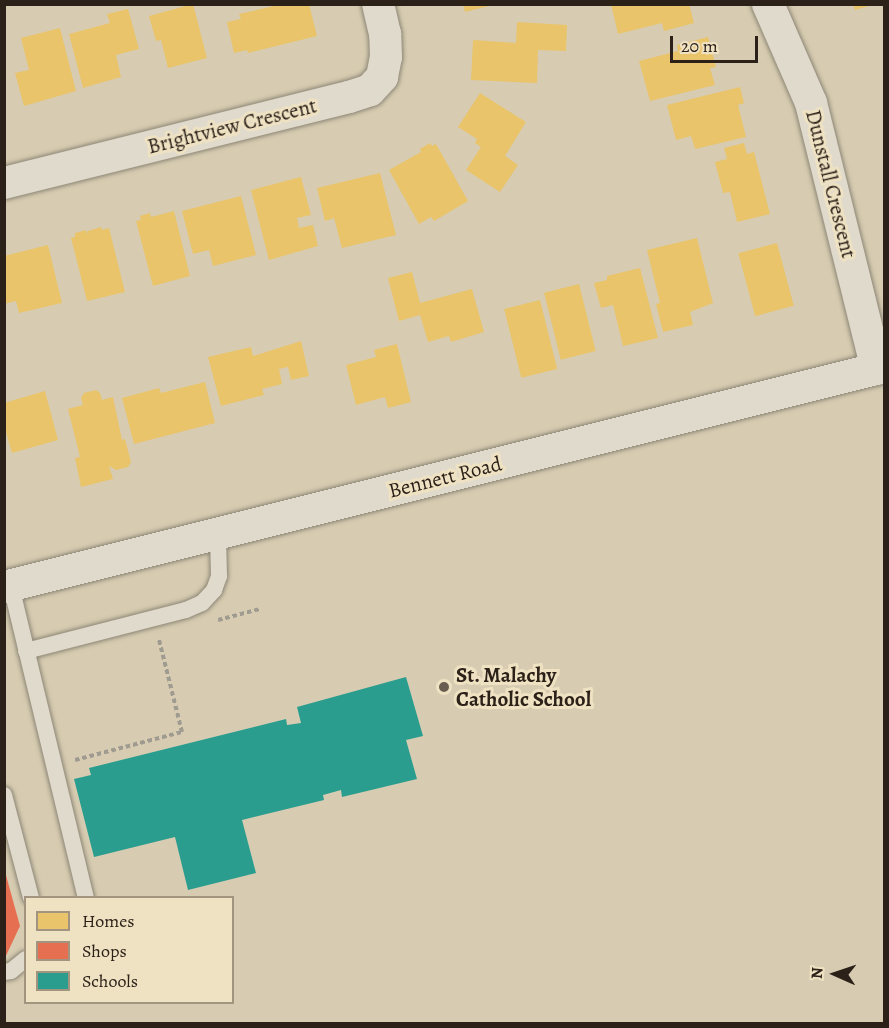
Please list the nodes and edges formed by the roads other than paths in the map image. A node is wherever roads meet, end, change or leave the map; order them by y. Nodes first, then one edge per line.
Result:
1 (378, 4) edge
2 (768, 4) edge
3 (4, 183) edge
4 (881, 368) edge
5 (218, 534) junction
6 (8, 586) edge
7 (26, 651) junction
8 (4, 795) edge
9 (31, 896) edge
10 (86, 896) edge
11 (24, 960) edge
12 (4, 972) edge

1 - 3 street, Brightview Crescent
2 - 4 street, Dunstall Crescent
4 - 5 street, Bennett Road
5 - 6 street, Bennett Road
5 - 7 lane
6 - 7 lane
7 - 10 lane
8 - 9 lane
11 - 12 lane

